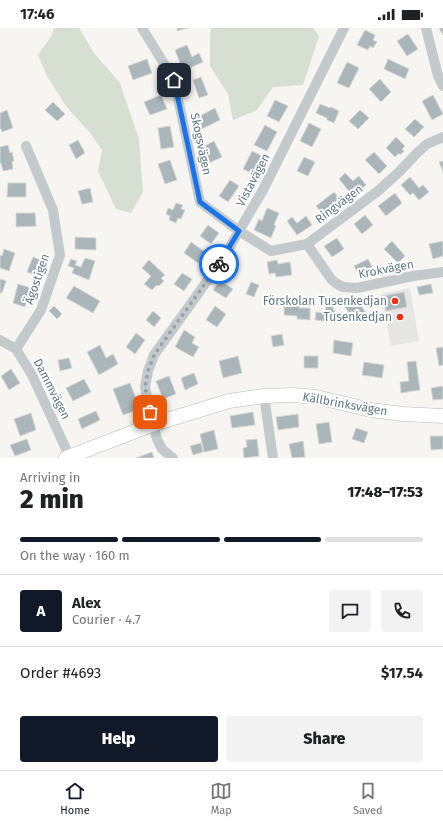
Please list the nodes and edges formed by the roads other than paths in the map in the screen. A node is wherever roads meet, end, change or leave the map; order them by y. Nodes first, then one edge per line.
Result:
1 (142, 28) edge
2 (344, 28) edge
3 (426, 28) edge
4 (443, 86) edge
5 (443, 137) edge
6 (26, 146) dead end
7 (239, 231) junction
8 (307, 244) junction
9 (443, 272) edge
10 (0, 340) edge
11 (16, 349) junction
12 (264, 396) junction
13 (443, 416) edge
14 (154, 424) junction
15 (69, 457) edge
16 (173, 458) edge
17 (273, 458) edge

1 - 7 street, Skogsvägen
2 - 7 street, Vistavägen
3 - 4 street
5 - 8 street, Ringvägen
6 - 11 street, Ägostigen
7 - 8 street, Ringvägen
7 - 14 street, Vistavägen
8 - 9 street, Krokvägen
10 - 11 street, Dammvägen
11 - 15 street, Dammvägen
12 - 13 street, Källbrinksvägen
12 - 14 street, Källbrinksvägen
12 - 17 street
14 - 15 street, Källbrinksvägen
14 - 16 street, Vistavägen

